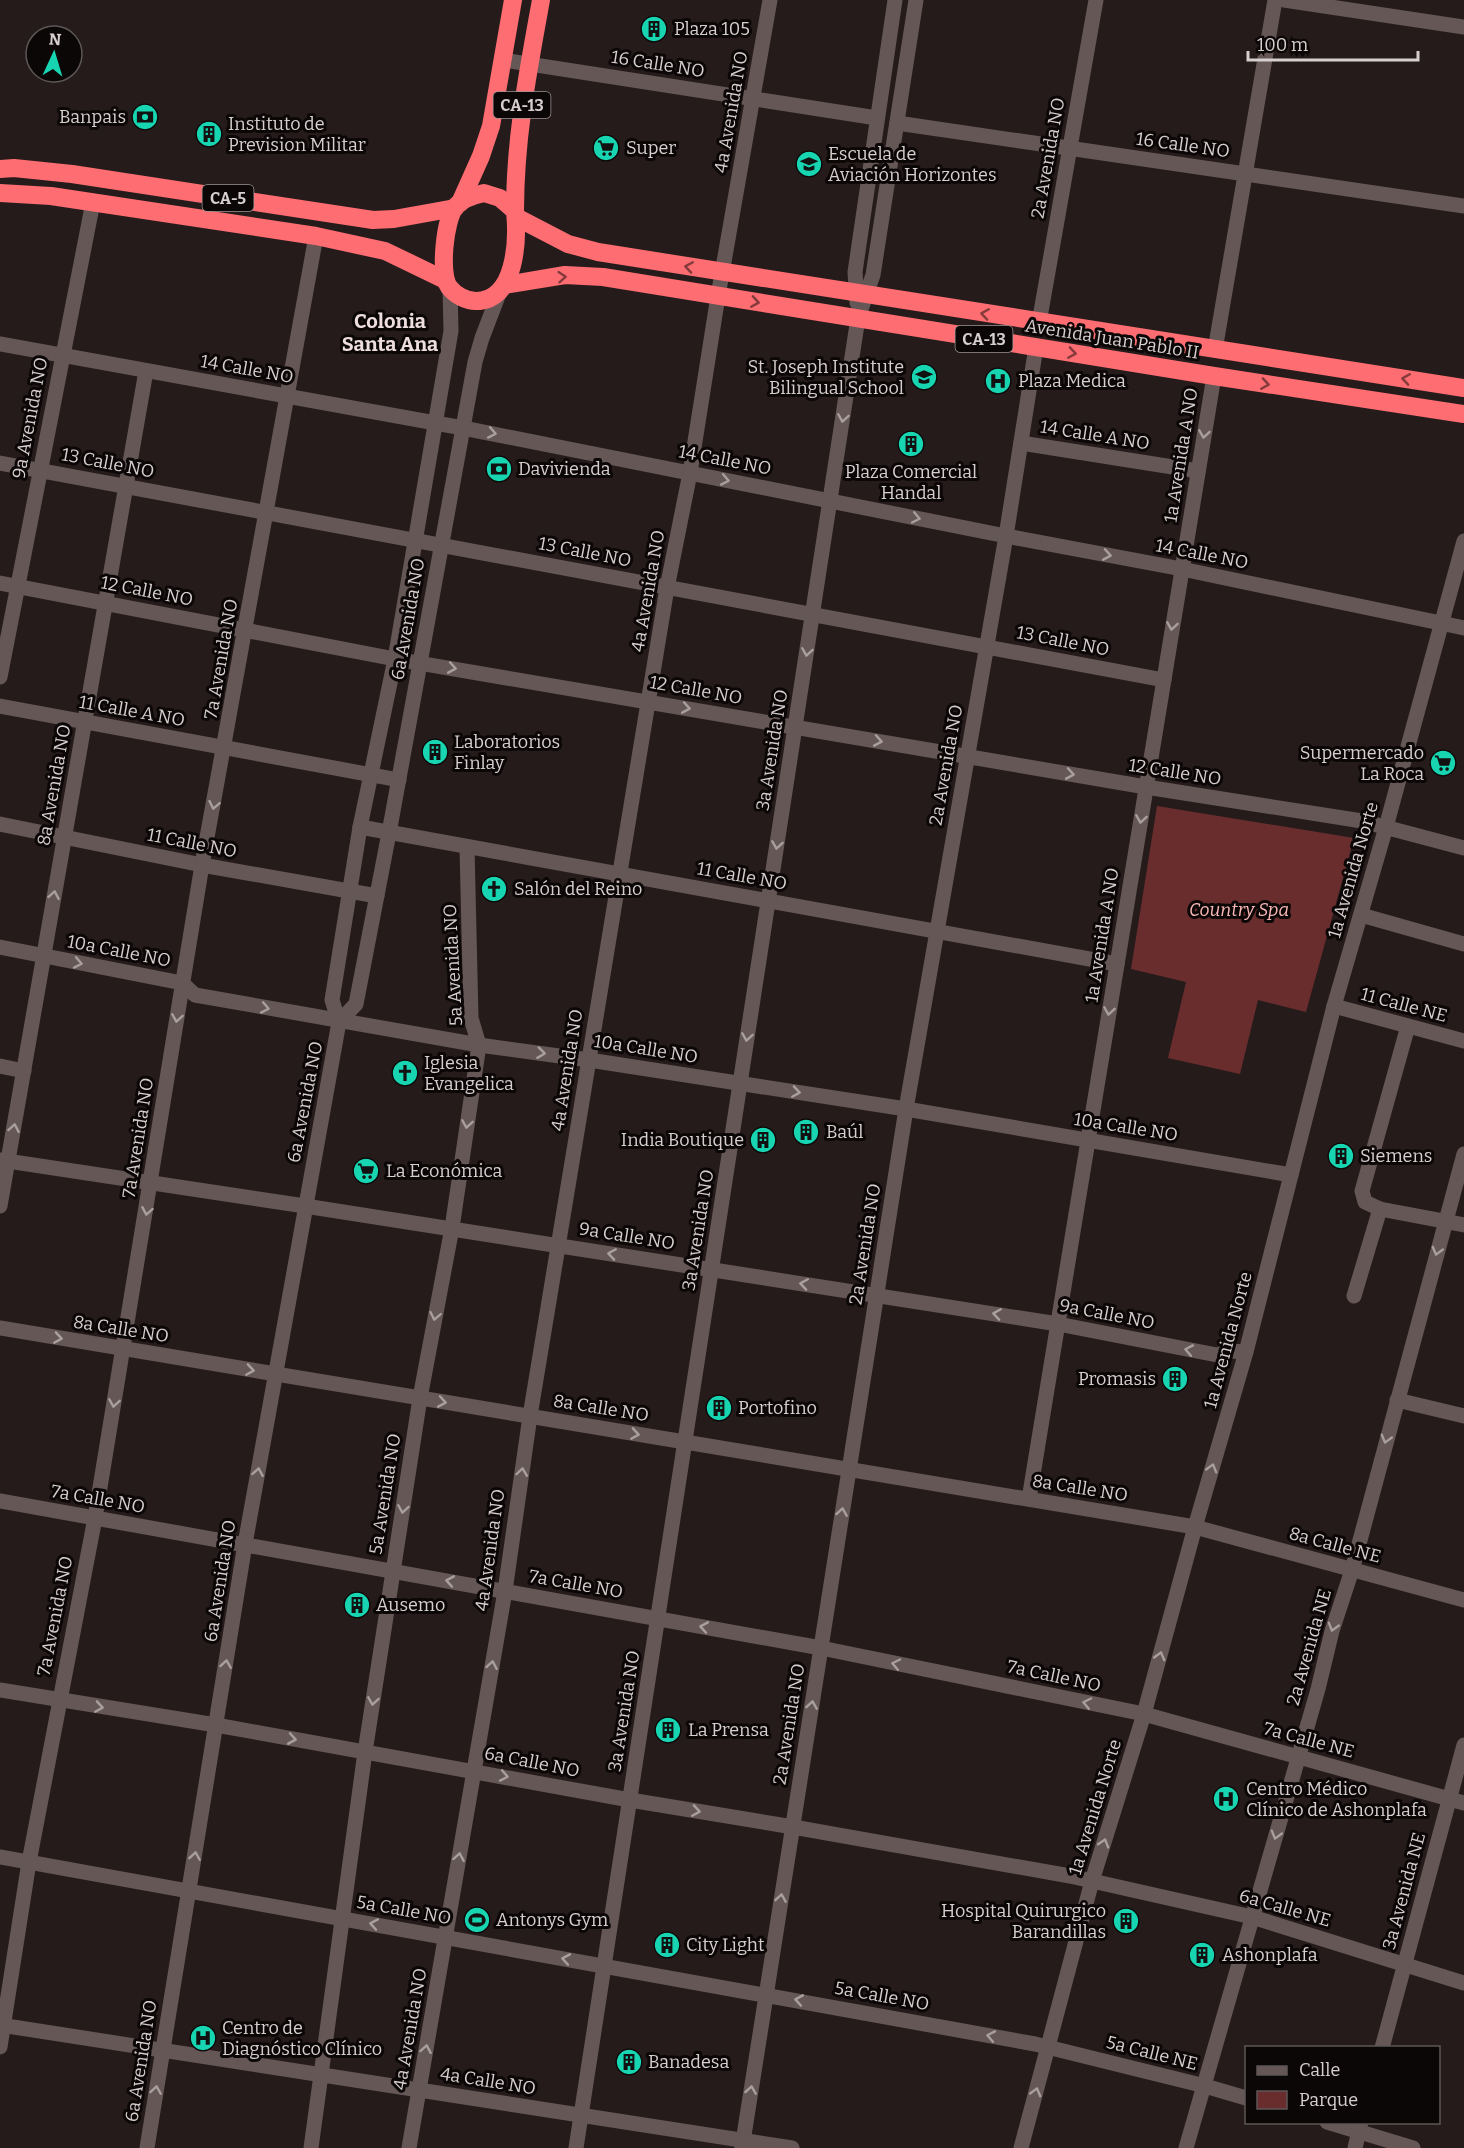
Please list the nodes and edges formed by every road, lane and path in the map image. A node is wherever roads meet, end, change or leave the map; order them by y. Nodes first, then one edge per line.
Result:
1 (513, 0) edge
2 (541, 0) edge
3 (770, 0) edge
4 (895, 0) edge
5 (916, 0) edge
6 (1096, 0) edge
7 (1275, 0) edge
8 (1284, 0) edge
9 (1464, 27) edge
10 (503, 60) junction
11 (530, 64) junction
12 (753, 99) junction
13 (877, 118) junction
14 (897, 123) junction
15 (1070, 148) junction
16 (0, 168) edge
17 (1245, 174) junction
18 (0, 193) edge
19 (200, 194) junction
20 (93, 202) junction
21 (458, 205) junction
22 (1464, 206) edge
23 (515, 214) junction
24 (316, 236) junction
25 (722, 272) junction
26 (447, 284) junction
27 (502, 288) junction
28 (861, 294) junction
29 (718, 296) junction
30 (858, 318) junction
31 (1039, 323) junction
32 (0, 344) edge
33 (1036, 347) junction
34 (1215, 350) junction
35 (63, 356) junction
36 (146, 371) junction
37 (1214, 376) junction
38 (1464, 388) edge
39 (288, 396) junction
40 (1464, 414) edge
41 (435, 423) junction
42 (463, 428) junction
43 (1021, 443) junction
44 (0, 463) edge
45 (39, 470) junction
46 (1198, 471) junction
47 (690, 473) junction
48 (125, 487) junction
49 (830, 500) junction
50 (267, 513) junction
51 (1006, 536) junction
52 (414, 540) junction
53 (1464, 541) edge
54 (441, 545) junction
55 (1182, 569) junction
56 (0, 583) edge
57 (18, 586) junction
58 (667, 588) junction
59 (105, 603) junction
60 (812, 615) junction
61 (1440, 624) junction
62 (1464, 628) edge
63 (246, 630) junction
64 (987, 647) junction
65 (395, 659) junction
66 (420, 663) junction
67 (0, 677) edge
68 (1164, 680) junction
69 (648, 702) junction
70 (0, 706) edge
71 (84, 722) junction
72 (795, 727) junction
73 (225, 748) junction
74 (967, 757) junction
75 (371, 775) junction
76 (399, 780) junction
77 (1146, 787) junction
78 (0, 824) edge
79 (360, 826) junction
80 (1386, 827) junction
81 (389, 832) junction
82 (64, 838) junction
83 (467, 847) junction
84 (1464, 849) edge
85 (202, 865) junction
86 (620, 874) junction
87 (350, 892) junction
88 (377, 896) junction
89 (768, 901) junction
90 (1360, 915) junction
91 (938, 932) junction
92 (1464, 944) edge
93 (0, 947) edge
94 (44, 956) junction
95 (1117, 964) junction
96 (182, 983) junction
97 (1334, 1006) junction
98 (339, 1022) junction
99 (1408, 1026) junction
100 (1464, 1041) edge
101 (479, 1045) junction
102 (588, 1060) junction
103 (0, 1066) edge
104 (24, 1071) junction
105 (740, 1084) junction
106 (906, 1109) junction
107 (1088, 1141) junction
108 (1464, 1154) edge
109 (4, 1161) edge
110 (1291, 1175) junction
111 (151, 1183) junction
112 (0, 1206) edge
113 (305, 1206) junction
114 (1380, 1209) junction
115 (1445, 1220) junction
116 (1464, 1225) edge
117 (452, 1228) junction
118 (559, 1245) junction
119 (711, 1269) junction
120 (877, 1295) junction
121 (1354, 1296) dead end
122 (1058, 1324) junction
123 (0, 1328) edge
124 (123, 1349) junction
125 (1246, 1352) junction
126 (275, 1374) junction
127 (420, 1398) junction
128 (1397, 1400) junction
129 (530, 1416) junction
130 (1464, 1416) edge
131 (685, 1442) junction
132 (849, 1469) junction
133 (1029, 1499) junction
134 (0, 1501) edge
135 (95, 1518) junction
136 (1195, 1527) junction
137 (245, 1544) junction
138 (1352, 1569) junction
139 (393, 1571) junction
140 (505, 1591) junction
141 (1464, 1600) edge
142 (658, 1618) junction
143 (821, 1648) junction
144 (0, 1690) edge
145 (59, 1700) junction
146 (1144, 1714) junction
147 (216, 1725) junction
148 (1464, 1745) edge
149 (365, 1752) junction
150 (1299, 1757) junction
151 (474, 1771) junction
152 (630, 1800) junction
153 (1457, 1801) edge
154 (793, 1827) junction
155 (0, 1857) edge
156 (28, 1862) junction
157 (1092, 1881) junction
158 (189, 1890) junction
159 (1252, 1917) junction
160 (343, 1919) junction
161 (446, 1937) junction
162 (1404, 1964) junction
163 (604, 1965) junction
164 (1464, 1983) edge
165 (766, 1994) junction
166 (1, 2025) edge
167 (1383, 2046) edge
168 (0, 2047) edge
169 (1048, 2048) junction
170 (163, 2050) junction
171 (322, 2075) junction
172 (1205, 2086) junction
173 (419, 2090) junction
174 (1245, 2098) edge
175 (581, 2115) junction
176 (1340, 2124) edge
177 (1360, 2127) edge
178 (742, 2144) edge
179 (147, 2148) edge
180 (311, 2148) edge
181 (410, 2148) edge
182 (576, 2148) edge
183 (792, 2148) edge
184 (1021, 2148) edge
185 (1186, 2148) edge
186 (1354, 2148) edge
187 (1413, 2148) edge

1 - 10 highway, CA-13
2 - 11 highway, CA-13
3 - 12 street, 4a Avenida NO
4 - 13 street, 3a Avenida NO
5 - 14 street, 3a Avenida NO
6 - 15 street, 2a Avenida NO
7 - 17 street
8 - 9 street
10 - 11 street, 16 Calle NO
10 - 21 highway, CA-13
11 - 12 street, 16 Calle NO
11 - 23 highway, CA-13
12 - 13 street, 16 Calle NO
12 - 25 street, 4a Avenida NO
13 - 28 street, 3a Avenida NO
14 - 15 street, 16 Calle NO
14 - 28 street, 3a Avenida NO
15 - 17 street, 16 Calle NO
15 - 31 street, 2a Avenida NO
16 - 19 highway, CA-5
17 - 22 street, 16 Calle NO
17 - 34 street
18 - 20 highway, CA-5
19 - 20 highway
19 - 21 highway, CA-5
20 - 24 highway, CA-5
20 - 35 street, 9a Avenida NO
21 - 23 highway, CA-5
21 - 26 highway
25 -> 23 highway, Avenida Juan Pablo II / CA-13
23 - 27 highway
24 - 26 highway, CA-5
24 - 39 street, 7a Avenida NO
25 - 28 highway, Avenida Juan Pablo II / CA-13
25 - 29 street, 4a Avenida NO
26 - 27 highway, CA-5
26 - 41 street, 6a Avenida NO
27 -> 29 highway, Avenida Juan Pablo II / CA-13
27 - 42 street, 6a Avenida NO
28 - 30 street, 3a Avenida NO
31 -> 28 highway, Avenida Juan Pablo II / CA-13
29 -> 30 highway, Avenida Juan Pablo II / CA-13
29 - 47 street, 4a Avenida NO
30 - 33 highway, Avenida Juan Pablo II / CA-13
30 -> 49 street, 3a Avenida NO
31 - 34 highway, Avenida Juan Pablo II / CA-13
32 - 35 street, 14 Calle NO
33 -> 37 highway, Avenida Juan Pablo II / CA-13
33 - 43 street, 2a Avenida NO
38 -> 34 highway, Avenida Juan Pablo II / CA-13
35 - 36 street, 14 Calle NO
35 - 45 street, 9a Avenida NO
36 - 39 street, 14 Calle NO
36 - 48 street, 8a Avenida NO
37 -> 40 highway, Avenida Juan Pablo II / CA-13
37 -> 46 street, 1a Avenida A NO
39 - 41 street, 14 Calle NO
39 - 50 street, 7a Avenida NO
41 - 42 street, 14 Calle NO
41 - 52 street, 6a Avenida NO
42 -> 47 street, 14 Calle NO
42 - 54 street, 6a Avenida NO
43 - 46 street, 14 Calle A NO
43 - 51 street, 2a Avenida NO
44 - 45 street, 13 Calle NO
45 - 48 street, 13 Calle NO
45 - 57 street, 9a Avenida NO
46 - 55 street, 1a Avenida A NO
47 -> 49 street, 14 Calle NO
47 - 58 street, 4a Avenida NO
48 - 50 street, 13 Calle NO
48 - 59 street, 8a Avenida NO
49 -> 51 street, 14 Calle NO
49 - 60 street, 3a Avenida NO
50 - 52 street, 13 Calle NO
50 - 63 street, 7a Avenida NO
51 -> 55 street, 14 Calle NO
51 - 64 street, 2a Avenida NO
52 - 54 street, 13 Calle NO
52 - 65 street, 6a Avenida NO
53 - 61 street, 1a Avenida Norte
54 - 58 street, 13 Calle NO
54 - 66 street, 6a Avenida NO
55 - 61 street, 14 Calle NO
55 -> 68 street, 1a Avenida A NO
56 - 57 street, 12 Calle NO
57 - 59 street, 12 Calle NO
57 - 67 street, 9a Avenida NO
58 - 60 street, 13 Calle NO
58 - 69 street, 4a Avenida NO
59 - 63 street, 12 Calle NO
59 - 71 street, 8a Avenida NO
60 - 64 street, 13 Calle NO
60 -> 72 street, 3a Avenida NO
61 - 62 street, 14 Calle NO
61 - 80 street, 1a Avenida Norte
63 - 65 street, 12 Calle NO
63 - 73 street, 7a Avenida NO
64 - 68 street, 13 Calle NO
64 - 74 street, 2a Avenida NO
65 - 66 street, 12 Calle NO
65 - 75 street, 6a Avenida NO
66 -> 69 street, 12 Calle NO
66 - 76 street, 6a Avenida NO
68 - 77 street, 1a Avenida A NO
69 -> 72 street, 12 Calle NO
69 - 86 street, 4a Avenida NO
70 - 71 street, 11 Calle A NO
71 - 73 street, 11 Calle A NO
71 - 82 street, 8a Avenida NO
72 -> 74 street, 12 Calle NO
72 -> 89 street, 3a Avenida NO
73 - 75 street, 11 Calle A NO
73 -> 85 street, 7a Avenida NO
74 -> 77 street, 12 Calle NO
74 - 91 street, 2a Avenida NO
75 - 76 street, 11 Calle A NO
75 - 79 street, 6a Avenida NO
76 - 81 street, 6a Avenida NO
77 - 80 street, 12 Calle NO
77 -> 95 street, 1a Avenida A NO
78 - 82 street, 11 Calle NO
79 - 81 street, 11 Calle NO
79 - 87 street, 6a Avenida NO
80 - 84 street, 12 Calle NO
80 - 90 street, 1a Avenida Norte
81 - 83 street, 11 Calle NO
81 - 88 street, 6a Avenida NO
82 - 85 street, 11 Calle NO
94 -> 82 street, 8a Avenida NO
83 - 86 street, 11 Calle NO
83 - 101 street, 5a Avenida NO
85 - 87 street, 11 Calle NO
85 - 96 street, 7a Avenida NO
86 - 89 street, 11 Calle NO
86 - 102 street, 4a Avenida NO
87 - 88 street, 11 Calle NO
87 - 98 street, 6a Avenida NO
88 - 98 street, 6a Avenida NO
89 - 91 street, 11 Calle NO
89 -> 105 street, 3a Avenida NO
90 - 92 street
90 - 97 street, 1a Avenida Norte
91 - 95 street, 11 Calle NO
91 - 106 street, 2a Avenida NO
93 - 94 street, 10a Calle NO
94 -> 96 street, 10a Calle NO
94 - 104 street, 8a Avenida NO
95 -> 107 street, 1a Avenida A NO
96 -> 98 street, 10a Calle NO
96 -> 111 street, 7a Avenida NO
97 - 99 street, 11 Calle NE
97 - 110 street, 1a Avenida Norte
98 - 101 street, 10a Calle NO
98 - 113 street, 6a Avenida NO
99 - 100 street, 11 Calle NE
99 - 114 street
101 -> 102 street, 10a Calle NO
101 -> 117 street, 5a Avenida NO
102 - 105 street, 10a Calle NO
102 - 118 street, 4a Avenida NO
103 - 104 street
109 -> 104 street, 8a Avenida NO
105 -> 106 street, 10a Calle NO
105 - 119 street, 3a Avenida NO
106 - 107 street, 10a Calle NO
106 - 120 street, 2a Avenida NO
107 - 110 street, 10a Calle NO
107 - 122 street, 1a Avenida A NO
108 - 115 street, 2a Avenida NE
109 - 111 street, 9a Calle NO
109 - 112 street, 8a Avenida NO
110 - 125 street, 1a Avenida Norte
111 - 113 street, 9a Calle NO
111 -> 124 street, 7a Avenida NO
113 - 117 street, 9a Calle NO
113 - 126 street, 6a Avenida NO
114 - 115 street
114 - 121 street
115 - 116 street
115 -> 128 street, 2a Avenida NE
117 - 118 street, 9a Calle NO
117 -> 127 street, 5a Avenida NO
119 -> 118 street, 9a Calle NO
118 - 129 street, 4a Avenida NO
120 -> 119 street, 9a Calle NO
119 - 131 street, 3a Avenida NO
122 -> 120 street, 9a Calle NO
120 - 132 street, 2a Avenida NO
125 -> 122 street, 9a Calle NO
122 - 133 street, 1a Avenida A NO
123 -> 124 street, 8a Calle NO
124 -> 126 street, 8a Calle NO
124 -> 135 street, 7a Avenida NO
136 -> 125 street, 1a Avenida Norte
126 - 127 street, 8a Calle NO
137 -> 126 street, 6a Avenida NO
127 -> 129 street, 8a Calle NO
127 -> 139 street, 5a Avenida NO
128 - 130 street
128 -> 138 street, 2a Avenida NE
129 -> 131 street, 8a Calle NO
140 -> 129 street, 4a Avenida NO
131 - 132 street, 8a Calle NO
131 - 142 street, 3a Avenida NO
132 - 133 street, 8a Calle NO
143 -> 132 street, 2a Avenida NO
133 - 136 street, 8a Calle NO
134 - 135 street, 7a Calle NO
135 - 137 street, 7a Calle NO
135 - 145 street, 7a Avenida NO
136 - 138 street, 8a Calle NE
146 -> 136 street, 1a Avenida Norte
137 - 139 street, 7a Calle NO
147 -> 137 street, 6a Avenida NO
138 - 141 street, 8a Calle NE
138 -> 150 street, 2a Avenida NE
140 -> 139 street, 7a Calle NO
139 -> 149 street, 5a Avenida NO
140 - 142 street, 7a Calle NO
151 -> 140 street, 4a Avenida NO
143 -> 142 street, 7a Calle NO
142 - 152 street, 3a Avenida NO
146 -> 143 street, 7a Calle NO
154 -> 143 street, 2a Avenida NO
144 - 145 street, 6a Calle NO
145 -> 147 street, 6a Calle NO
145 - 156 street, 7a Avenida NO
146 - 150 street, 7a Calle NE
157 -> 146 street, 1a Avenida Norte
147 -> 149 street, 6a Calle NO
158 -> 147 street, 6a Avenida NO
148 - 153 street, 3a Avenida NE
149 - 151 street, 6a Calle NO
149 - 160 street, 5a Avenida NO
150 - 153 street, 7a Calle NE
150 -> 159 street, 2a Avenida NE
151 -> 152 street, 6a Calle NO
161 -> 151 street, 4a Avenida NO
152 -> 154 street, 6a Calle NO
152 - 163 street, 3a Avenida NO
153 - 162 street, 3a Avenida NE
154 - 157 street, 6a Calle NO
165 -> 154 street, 2a Avenida NO
155 - 156 street, 5a Calle NO
156 - 158 street, 5a Calle NO
156 - 166 street, 7a Avenida NO
157 - 159 street, 6a Calle NE
157 - 169 street, 1a Avenida Norte
158 - 160 street, 5a Calle NO
158 - 170 street, 6a Avenida NO
159 - 162 street, 6a Calle NE
159 - 172 street, 2a Avenida NE
161 -> 160 street, 5a Calle NO
160 - 171 street, 5a Avenida NO
163 -> 161 street, 5a Calle NO
173 -> 161 street, 4a Avenida NO
162 - 164 street, 6a Calle NE
162 - 167 street, 3a Avenida NE
163 - 165 street, 5a Calle NO
163 - 175 street, 3a Avenida NO
169 -> 165 street, 5a Calle NO
178 -> 165 street, 2a Avenida NO
166 - 168 street, 7a Avenida NO
166 - 170 street, 4a Calle NO
169 - 172 street, 5a Calle NE
184 -> 169 street, 1a Avenida Norte
170 - 171 street, 4a Calle NO
179 -> 170 street, 6a Avenida NO
171 - 173 street, 4a Calle NO
171 - 180 street, 5a Avenida NO
172 - 174 street, 5a Calle NE
172 - 185 street, 2a Avenida NE
173 - 175 street, 4a Calle NO
173 - 181 street, 4a Avenida NO
175 - 178 street, 4a Calle NO
175 - 182 street, 3a Avenida NO
176 - 177 street
177 - 186 street
177 - 187 street
178 - 183 street, 4a Calle NO

